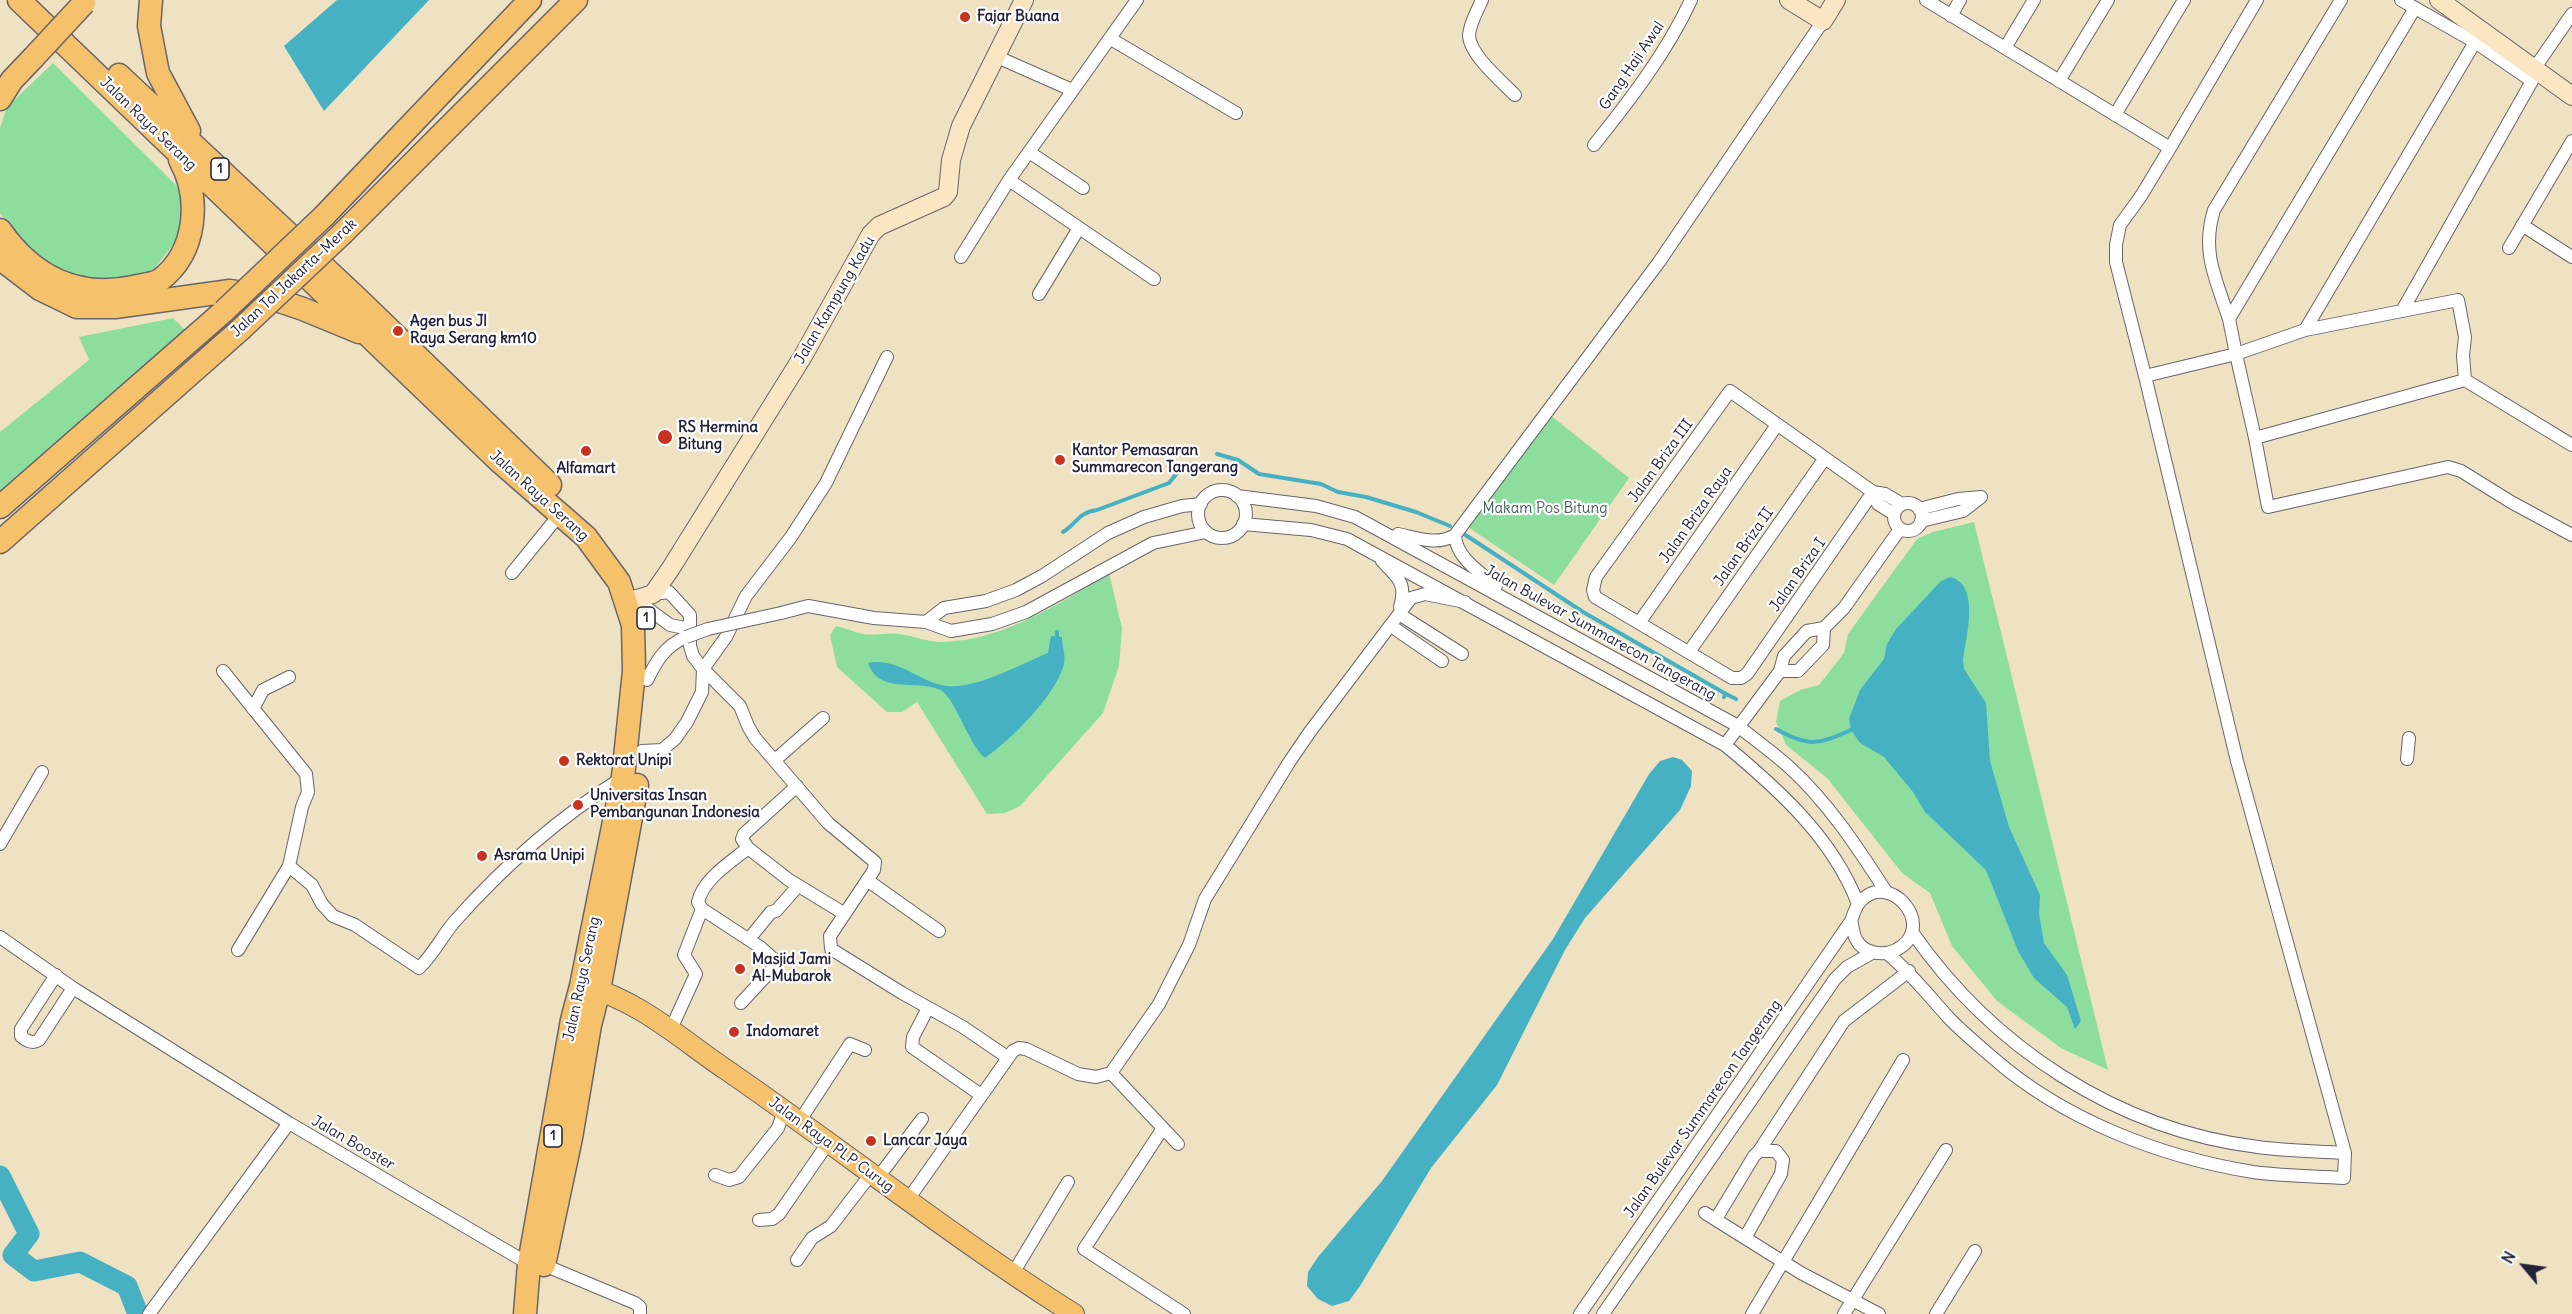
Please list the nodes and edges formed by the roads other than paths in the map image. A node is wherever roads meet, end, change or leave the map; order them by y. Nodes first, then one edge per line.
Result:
1 (20, 0) edge
2 (39, 0) edge
3 (151, 0) edge
4 (512, 0) edge
5 (530, 0) edge
6 (576, 0) edge
7 (1024, 0) edge
8 (1137, 0) edge
9 (1482, 0) edge
10 (1691, 0) edge
11 (1789, 0) edge
12 (1836, 0) edge
13 (1926, 0) edge
14 (1960, 0) edge
15 (2034, 0) edge
16 (2108, 0) edge
17 (2184, 0) edge
18 (2257, 0) edge
19 (2341, 0) edge
20 (2401, 0) edge
21 (2439, 0) edge
22 (80, 1) edge
23 (2415, 8) junction
24 (2572, 14) edge
25 (1951, 16) junction
26 (1823, 21) junction
27 (1111, 39) junction
28 (2475, 42) junction
29 (2005, 48) junction
30 (28, 53) junction
31 (994, 56) junction
32 (2534, 69) junction
33 (0, 75) edge
34 (2059, 81) junction
35 (1072, 90) junction
36 (1515, 94) dead end
37 (2572, 96) edge
38 (0, 99) edge
39 (1236, 113) dead end
40 (2115, 115) junction
41 (2572, 141) edge
42 (1594, 145) dead end
43 (174, 148) junction
44 (2170, 148) junction
45 (198, 149) junction
46 (1029, 152) junction
47 (360, 180) junction
48 (1009, 180) junction
49 (1083, 188) dead end
50 (2522, 225) junction
51 (1079, 228) junction
52 (0, 230) edge
53 (2509, 248) dead end
54 (2571, 253) edge
55 (0, 255) edge
56 (961, 257) dead end
57 (1154, 279) dead end
58 (1039, 294) dead end
59 (2402, 311) junction
60 (2229, 319) junction
61 (2305, 330) junction
62 (387, 344) junction
63 (2236, 354) junction
64 (887, 357) dead end
65 (2145, 376) junction
66 (2465, 380) junction
67 (1777, 425) junction
68 (2255, 438) junction
69 (2572, 445) edge
70 (1825, 458) junction
71 (1873, 492) junction
72 (1238, 496) junction
73 (1201, 504) junction
74 (0, 507) edge
75 (1898, 509) junction
76 (560, 514) junction
77 (1243, 524) junction
78 (1900, 529) junction
79 (1385, 531) junction
80 (1206, 532) junction
81 (1455, 535) junction
82 (2572, 536) edge
83 (0, 542) edge
84 (1371, 551) junction
85 (512, 573) dead end
86 (641, 600) junction
87 (1513, 601) junction
88 (1464, 602) junction
89 (1399, 614) junction
90 (926, 622) junction
91 (1639, 623) junction
92 (1391, 626) junction
93 (1824, 628) junction
94 (686, 632) junction
95 (1689, 652) junction
96 (1462, 654) dead end
97 (1442, 661) dead end
98 (703, 669) junction
99 (223, 671) dead end
100 (1780, 671) junction
101 (289, 677) dead end
102 (647, 680) junction
103 (253, 709) junction
104 (823, 718) dead end
105 (1738, 726) junction
106 (2409, 738) dead end
107 (1725, 745) junction
108 (642, 751) junction
109 (2407, 759) dead end
110 (775, 760) junction
111 (42, 772) dead end
112 (623, 777) junction
113 (797, 786) junction
114 (0, 844) edge
115 (748, 848) junction
116 (289, 866) junction
117 (867, 880) junction
118 (798, 886) junction
119 (1887, 892) junction
120 (1858, 904) junction
121 (702, 909) junction
122 (845, 914) junction
123 (1851, 921) junction
124 (939, 931) dead end
125 (1912, 932) junction
126 (0, 937) edge
127 (748, 939) junction
128 (238, 950) dead end
129 (1872, 953) junction
130 (1888, 954) junction
131 (1909, 971) junction
132 (56, 975) junction
133 (73, 988) junction
134 (590, 988) junction
135 (741, 1003) dead end
136 (928, 1008) junction
137 (671, 1029) junction
138 (865, 1050) dead end
139 (1006, 1057) junction
140 (1903, 1060) dead end
141 (1748, 1070) junction
142 (1111, 1073) junction
143 (1764, 1081) junction
144 (981, 1095) junction
145 (792, 1116) junction
146 (922, 1119) dead end
147 (289, 1123) junction
148 (1163, 1128) junction
149 (828, 1143) junction
150 (1178, 1144) dead end
151 (1946, 1150) dead end
152 (1759, 1151) junction
153 (2345, 1154) junction
154 (715, 1175) dead end
155 (874, 1176) junction
156 (1068, 1182) dead end
157 (907, 1201) junction
158 (759, 1220) dead end
159 (1745, 1238) junction
160 (1975, 1251) dead end
161 (530, 1258) junction
162 (797, 1260) dead end
163 (1783, 1261) junction
164 (1012, 1275) junction
165 (1593, 1295) junction
166 (1852, 1300) junction
167 (1606, 1310) edge
168 (149, 1314) edge
169 (525, 1314) edge
170 (537, 1314) edge
171 (640, 1314) edge
172 (1074, 1314) edge
173 (1184, 1314) edge
174 (1580, 1314) edge
175 (1752, 1314) edge
176 (1844, 1314) edge
177 (1879, 1314) edge
178 (1936, 1314) edge

1 - 43 highway, Jalan Raya Serang / 1
2 - 45 highway, Jalan Raya Serang / 1
3 - 45 highway
4 - 47 highway
5 - 47 highway, Jalan Tol Jakarta–Merak
6 - 83 highway, Jalan Tol Jakarta–Merak, bridge
7 - 31 street, Jalan Kampung Kadu
8 - 27 street
9 - 36 street
10 - 42 street, Gang Haji Awal
11 - 26 street
12 - 26 street
13 - 25 street
14 - 25 street
15 - 29 street
16 - 34 street
17 - 40 street
18 - 44 street
19 - 60 street
20 - 23 street
21 - 32 street
22 - 30 highway
23 - 28 street
23 - 60 street
24 - 32 street
25 - 29 street
26 - 81 street
27 - 35 street
27 - 39 street
28 - 59 street
28 - 61 street
29 - 34 street
30 - 33 highway
30 - 38 highway
31 - 35 street
31 - 86 street, Jalan Kampung Kadu
32 - 37 street
34 - 40 street
35 - 46 street
40 - 44 street
41 - 50 street
43 - 52 highway
43 - 62 highway, Jalan Raya Serang / 1
44 - 65 street
45 - 62 highway, Jalan Raya Serang / 1
46 - 48 street
46 - 49 street
47 - 74 highway, Jalan Tol Jakarta–Merak, bridge
48 - 51 street
48 - 56 street
50 - 53 street
50 - 54 street
51 - 57 street
51 - 58 street
55 - 62 highway
59 - 61 street
59 - 66 street
60 - 63 street
61 - 63 street
62 - 76 highway, Jalan Raya Serang / 1
62 - 86 highway, Jalan Raya Serang / 1
63 - 65 street
63 - 68 street
64 - 98 street
65 - 153 street
66 - 68 street
66 - 69 street
67 - 70 street
67 - 91 street, Jalan Briza Raya
67 - 91 street, Jalan Briza III
68 - 82 street
70 - 71 street
70 - 95 street, Jalan Briza II
71 - 75 street
71 - 95 street, Jalan Briza I
72 - 73 street, Jalan Bulevar Summarecon Tangerang
72 - 77 street
72 - 79 street, Jalan Bulevar Summarecon Tangerang
73 - 80 street
73 - 90 street, Jalan Bulevar Summarecon Tangerang
75 - 78 street
75 - 78 street
76 - 85 street
76 - 86 highway, Jalan Raya Serang / 1
77 - 80 street
77 - 84 street
78 - 93 street
79 - 81 street
79 - 87 street, Jalan Bulevar Summarecon Tangerang
80 - 90 street
81 - 87 street
84 - 88 street
84 - 89 street
86 - 94 street
86 - 98 street
86 - 102 highway, Jalan Raya Serang / 1
86 - 112 highway, Jalan Raya Serang / 1
87 - 105 street, Jalan Bulevar Summarecon Tangerang
88 - 89 street
88 - 107 street
89 - 92 street
89 - 96 street
90 - 94 street, bridge
91 - 95 street
92 - 97 street
92 - 142 street
93 - 100 street
93 - 100 street
94 - 102 street
98 - 108 street
98 - 110 street
99 - 103 street
100 - 105 street
101 - 103 street
102 - 108 highway, Jalan Raya Serang / 1
103 - 116 street
104 - 110 street
105 - 107 street
105 - 119 street, Jalan Bulevar Summarecon Tangerang
106 - 109 street
107 - 120 street
108 - 134 highway, Jalan Raya Serang / 1
110 - 113 street
111 - 114 street
112 - 116 street
112 - 134 highway, Jalan Raya Serang / 1
113 - 115 street
113 - 117 street
115 - 118 street
115 - 121 street
116 - 128 street
117 - 122 street
117 - 124 street
118 - 122 street
118 - 127 street
119 - 120 street
119 - 125 street, Jalan Bulevar Summarecon Tangerang
120 - 123 street, Jalan Bulevar Summarecon Tangerang
121 - 127 street
121 - 137 street
122 - 136 street
123 - 129 street
123 - 141 street, Jalan Bulevar Summarecon Tangerang
125 - 130 street
125 - 153 street, Jalan Bulevar Summarecon Tangerang
126 - 132 street
127 - 135 street
129 - 130 street
129 - 143 street
130 - 131 street
131 - 152 street
131 - 153 street
132 - 133 street
132 - 133 street
133 - 147 street
134 - 137 main road, Jalan Raya PLP Curug
134 - 161 highway, Jalan Raya Serang / 1
136 - 139 street
136 - 144 street
137 - 145 main road, Jalan Raya PLP Curug
138 - 145 street
139 - 142 street
139 - 144 street
140 - 163 street
141 - 143 street
141 - 165 street, Jalan Bulevar Summarecon Tangerang
142 - 148 street
143 - 167 street
144 - 157 street
145 - 149 main road, Jalan Raya PLP Curug
145 - 154 street
146 - 155 street
147 - 161 street, Jalan Booster
147 - 168 street, Jalan Booster
148 - 150 street
148 - 173 street
149 - 155 main road, Jalan Raya PLP Curug
149 - 158 street
151 - 166 street
152 - 159 street
152 - 159 street
155 - 157 main road, Jalan Raya PLP Curug
155 - 162 street
156 - 164 street
157 - 164 main road, Jalan Raya PLP Curug
159 - 163 street
160 - 178 street
161 - 169 highway, Jalan Raya Serang / 1
161 - 170 highway, Jalan Raya Serang / 1
161 - 171 street, Jalan Booster
163 - 166 street
163 - 175 street
164 - 172 main road, Jalan Raya PLP Curug
165 - 167 street
165 - 174 street, Jalan Bulevar Summarecon Tangerang
166 - 176 street
166 - 177 street

